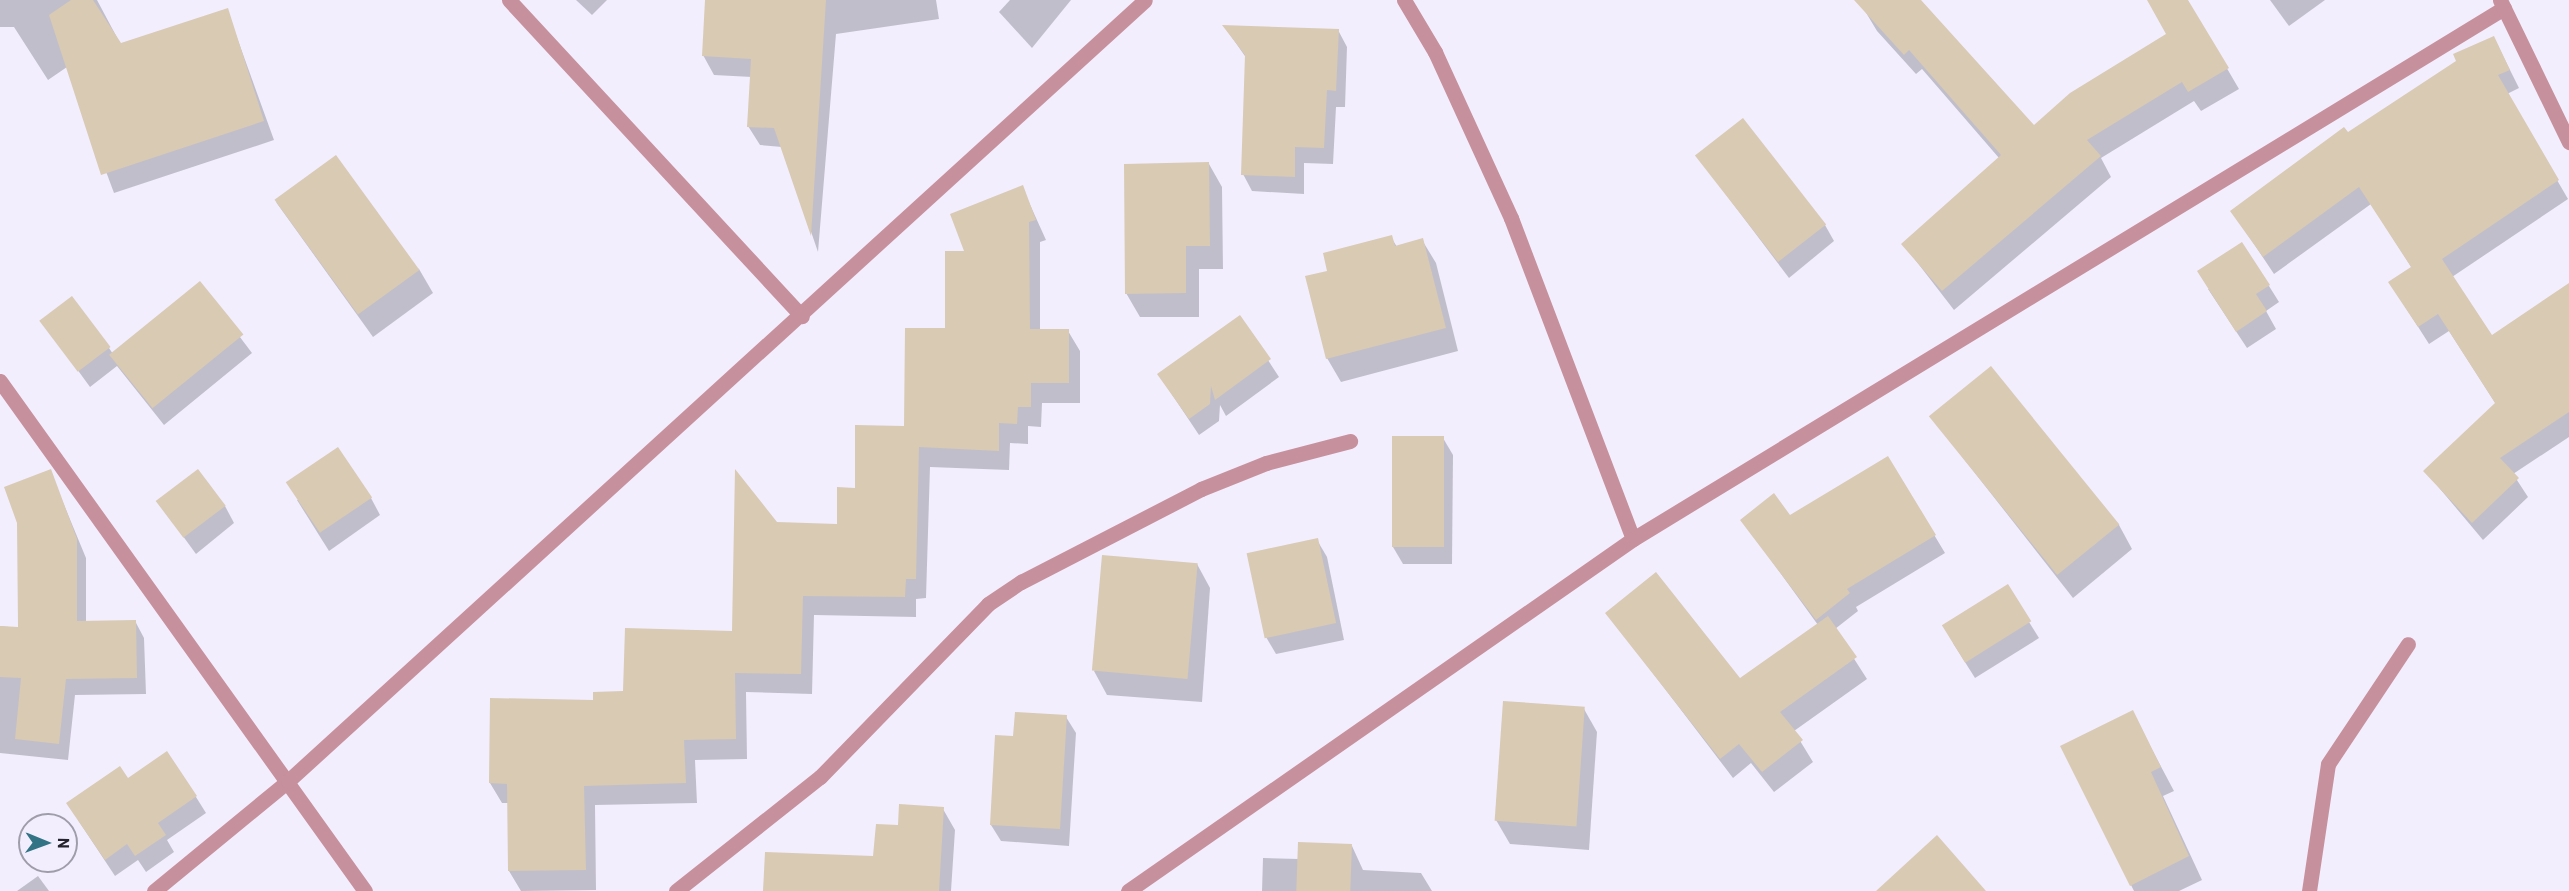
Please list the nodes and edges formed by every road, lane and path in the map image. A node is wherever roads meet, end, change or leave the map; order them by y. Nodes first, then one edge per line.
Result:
1 (509, 0) edge
2 (1145, 0) edge
3 (1404, 0) edge
4 (2502, 4) edge
5 (2569, 142) edge
6 (802, 316) junction
7 (0, 381) edge
8 (1350, 441) dead end
9 (1633, 539) junction
10 (2408, 644) dead end
11 (288, 782) junction
12 (154, 891) edge
13 (364, 891) edge
14 (676, 891) edge
15 (1128, 891) edge
16 (2310, 891) edge

1 - 6 street
2 - 6 street
3 - 9 street
4 - 5 street
4 - 9 street
6 - 11 street
7 - 11 street
8 - 14 street
9 - 15 street
10 - 16 street
11 - 12 street
11 - 13 street

